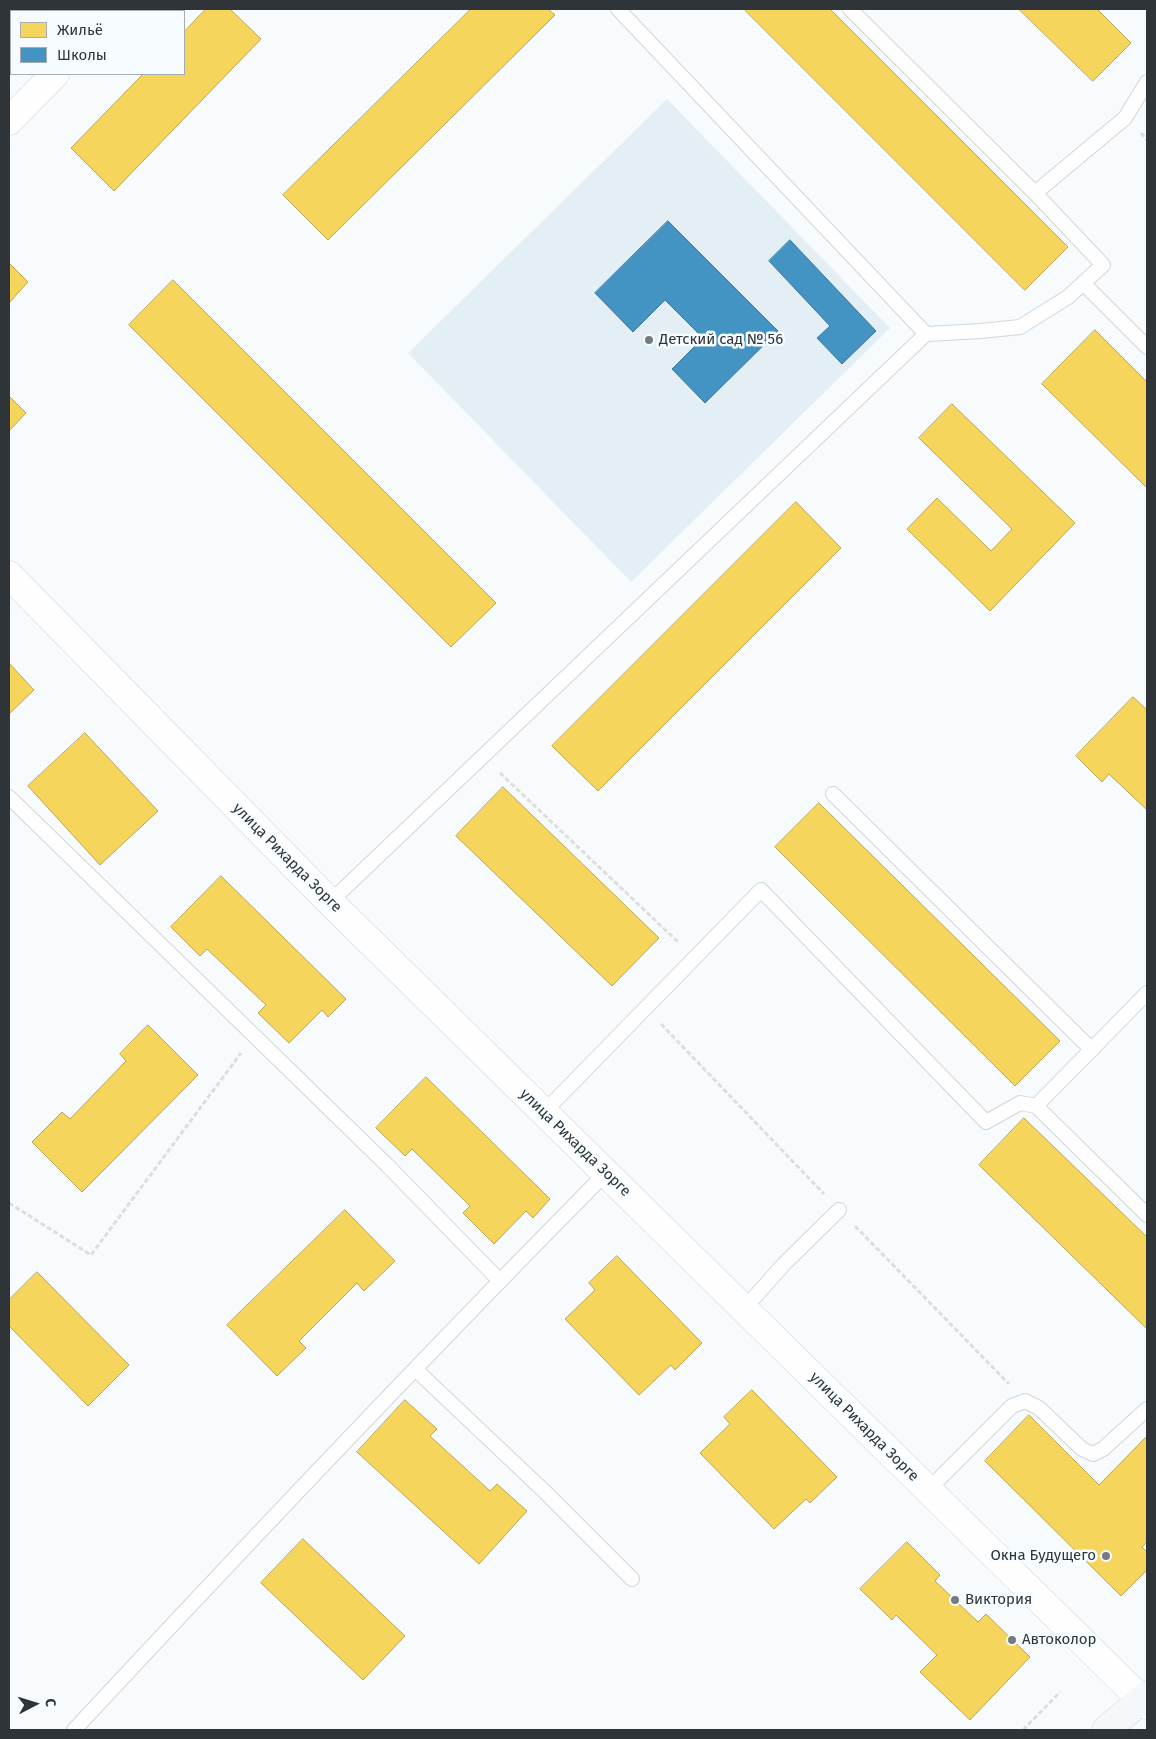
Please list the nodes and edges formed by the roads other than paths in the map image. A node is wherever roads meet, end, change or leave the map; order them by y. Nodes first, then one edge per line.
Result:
1 (618, 9) edge
2 (850, 9) edge
3 (54, 75) edge
4 (1147, 82) edge
5 (9, 121) edge
6 (1035, 193) junction
7 (1083, 283) junction
8 (926, 334) junction
9 (1147, 347) edge
10 (9, 575) edge
11 (833, 794) dead end
12 (9, 797) edge
13 (330, 902) junction
14 (1147, 993) edge
15 (1092, 1050) junction
16 (1036, 1106) junction
17 (544, 1112) junction
18 (606, 1173) junction
19 (839, 1210) dead end
20 (1147, 1215) edge
21 (500, 1281) junction
22 (744, 1308) junction
23 (415, 1369) junction
24 (1147, 1409) edge
25 (928, 1490) junction
26 (632, 1579) dead end
27 (1145, 1700) edge
28 (74, 1730) edge
29 (1106, 1730) edge

1 - 8 lane
2 - 6 lane
3 - 5 street
4 - 6 lane
6 - 7 lane
7 - 8 lane
7 - 9 lane
8 - 13 lane
10 - 13 street, улица Рихарда Зорге
11 - 15 lane
12 - 21 lane
13 - 17 street, улица Рихарда Зорге
14 - 15 lane
15 - 16 lane
16 - 17 lane
16 - 20 lane
17 - 18 street, улица Рихарда Зорге
18 - 21 lane
18 - 22 street, улица Рихарда Зорге
19 - 22 lane
21 - 23 lane
22 - 25 street, улица Рихарда Зорге
23 - 26 lane
23 - 28 lane
24 - 25 lane
25 - 27 street, улица Рихарда Зорге
27 - 29 main road

